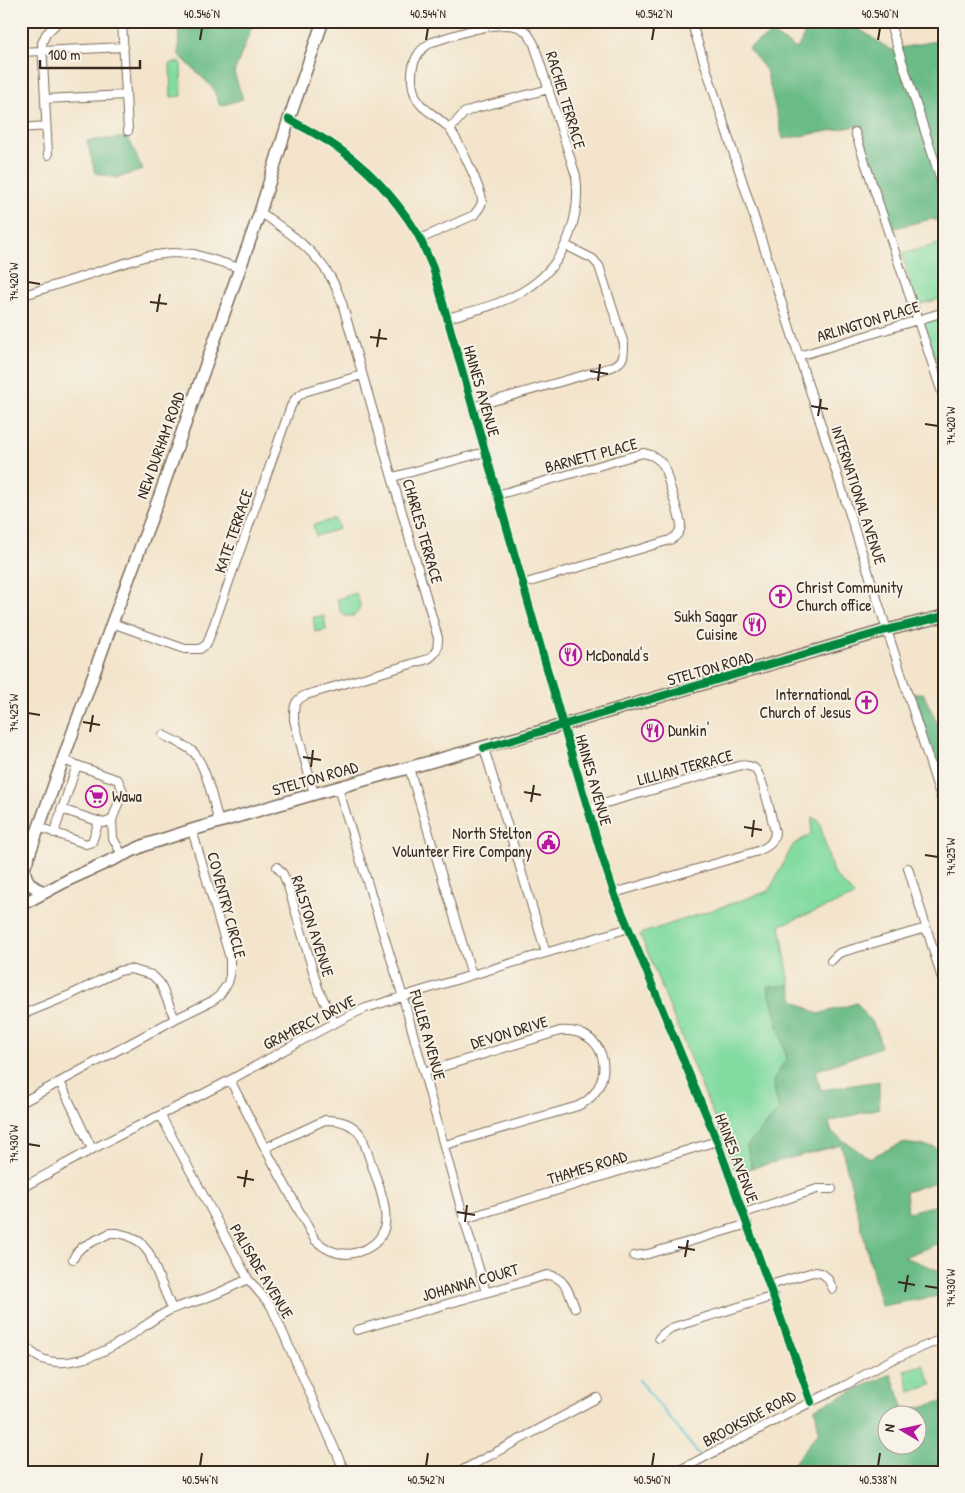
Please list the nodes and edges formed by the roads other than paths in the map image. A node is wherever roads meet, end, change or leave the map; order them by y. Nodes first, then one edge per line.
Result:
1 (59, 21) edge
2 (122, 21) edge
3 (323, 21) edge
4 (690, 21) edge
5 (889, 21) edge
6 (124, 46) junction
7 (42, 50) junction
8 (21, 52) edge
9 (548, 89) junction
10 (126, 95) junction
11 (45, 99) junction
12 (289, 119) junction
13 (46, 126) junction
14 (21, 128) edge
15 (450, 129) junction
16 (128, 131) dead end
17 (855, 132) dead end
18 (48, 155) dead end
19 (944, 190) edge
20 (260, 212) junction
21 (420, 240) junction
22 (565, 245) junction
23 (240, 268) junction
24 (21, 296) edge
25 (944, 312) edge
26 (447, 318) junction
27 (918, 320) junction
28 (799, 356) junction
29 (362, 375) junction
30 (944, 399) edge
31 (472, 407) junction
32 (485, 452) junction
33 (393, 477) junction
34 (497, 495) junction
35 (522, 584) junction
36 (944, 616) edge
37 (112, 623) junction
38 (887, 630) junction
39 (563, 725) junction
40 (163, 735) dead end
41 (484, 748) junction
42 (63, 760) junction
43 (77, 764) junction
44 (409, 768) junction
45 (338, 788) junction
46 (314, 794) junction
47 (944, 807) edge
48 (61, 808) junction
49 (588, 808) junction
50 (112, 820) junction
51 (99, 821) junction
52 (219, 823) junction
53 (39, 827) junction
54 (192, 830) junction
55 (54, 833) junction
56 (122, 856) junction
57 (276, 867) dead end
58 (908, 868) dead end
59 (23, 873) edge
60 (45, 892) junction
61 (614, 893) junction
62 (21, 905) edge
63 (629, 928) junction
64 (926, 928) junction
65 (944, 950) edge
66 (546, 953) junction
67 (934, 953) junction
68 (831, 961) dead end
69 (472, 975) junction
70 (944, 985) edge
71 (403, 997) junction
72 (21, 1015) edge
73 (175, 1019) junction
74 (334, 1022) junction
75 (425, 1072) junction
76 (230, 1080) junction
77 (60, 1082) junction
78 (21, 1103) edge
79 (161, 1116) junction
80 (717, 1141) junction
81 (445, 1145) junction
82 (265, 1148) junction
83 (92, 1149) junction
84 (21, 1188) edge
85 (832, 1190) dead end
86 (744, 1213) junction
87 (464, 1219) junction
88 (748, 1224) junction
89 (634, 1256) dead end
90 (73, 1259) dead end
91 (248, 1279) junction
92 (770, 1285) junction
93 (834, 1289) dead end
94 (486, 1292) junction
95 (774, 1296) junction
96 (575, 1308) dead end
97 (172, 1309) junction
98 (357, 1330) dead end
99 (659, 1338) dead end
100 (944, 1338) edge
101 (21, 1341) edge
102 (597, 1398) dead end
103 (811, 1402) junction
104 (345, 1472) edge
105 (459, 1472) edge
106 (676, 1472) edge

1 - 7 street
2 - 6 street
3 - 12 main road, NEW DURHAM ROAD
4 - 28 street, INTERNATIONAL AVENUE
5 - 19 street
6 - 7 street
6 - 10 street
7 - 8 street
7 - 11 street
9 - 15 street
9 - 15 street, RACHEL TERRACE
9 - 22 street, RACHEL TERRACE
10 - 11 street
10 - 16 street
11 - 13 street
12 - 20 main road, NEW DURHAM ROAD
12 - 21 street, HAINES AVENUE
13 - 14 street
13 - 18 street
15 - 21 street, RACHEL TERRACE
17 - 27 street
20 - 23 main road, NEW DURHAM ROAD
20 - 29 street, CHARLES TERRACE
21 - 26 street, HAINES AVENUE
22 - 26 street, RACHEL TERRACE
22 - 31 street
23 - 24 street
23 - 37 main road, NEW DURHAM ROAD
25 - 27 street, ARLINGTON PLACE
26 - 31 street, HAINES AVENUE
27 - 28 street, ARLINGTON PLACE
27 - 30 street
28 - 38 street, INTERNATIONAL AVENUE
29 - 33 street, CHARLES TERRACE
29 - 37 street, KATE TERRACE
31 - 32 street, HAINES AVENUE
32 - 33 street
32 - 34 street, HAINES AVENUE
33 - 46 street, CHARLES TERRACE
34 - 35 street, HAINES AVENUE
34 - 35 street, BARNETT PLACE
35 - 39 street, HAINES AVENUE
36 - 38 main road, STELTON ROAD
37 - 42 main road, NEW DURHAM ROAD
38 - 39 main road, STELTON ROAD
38 - 47 street, INTERNATIONAL AVENUE
39 - 41 main road, STELTON ROAD
39 - 49 street, HAINES AVENUE
40 - 52 street
41 - 44 main road, STELTON ROAD
41 - 66 street
42 - 43 street
42 - 53 main road, NEW DURHAM ROAD
43 - 48 street
43 - 50 street
44 - 45 main road, STELTON ROAD
44 - 69 street
45 - 46 main road, STELTON ROAD
45 - 71 street, FULLER AVENUE
46 - 52 main road, STELTON ROAD
48 - 51 street
48 - 55 street
49 - 61 street, HAINES AVENUE
49 - 61 street, LILLIAN TERRACE
50 - 51 street
50 - 56 street
51 - 55 street
52 - 54 main road, STELTON ROAD
53 - 55 street
53 - 59 main road, NEW DURHAM ROAD
54 - 56 main road, STELTON ROAD
54 - 73 street, COVENTRY CIRCLE
56 - 60 main road, STELTON ROAD
57 - 74 street, RALSTON AVENUE
58 - 64 street
59 - 60 main road
60 - 62 main road, STELTON ROAD
61 - 63 street, HAINES AVENUE
63 - 66 street, GRAMERCY DRIVE
63 - 80 street, HAINES AVENUE
64 - 67 street
64 - 68 street
65 - 67 street
66 - 69 street, GRAMERCY DRIVE
67 - 70 street
69 - 71 street, GRAMERCY DRIVE
71 - 74 street, GRAMERCY DRIVE
71 - 75 street, FULLER AVENUE
72 - 73 street
73 - 77 street, COVENTRY CIRCLE
74 - 76 street, GRAMERCY DRIVE
75 - 81 street, FULLER AVENUE
75 - 81 street, DEVON DRIVE
76 - 79 street, GRAMERCY DRIVE
76 - 82 street
77 - 78 street, COVENTRY CIRCLE
77 - 83 street
79 - 83 street, GRAMERCY DRIVE
79 - 91 street, PALISADE AVENUE
80 - 86 street, HAINES AVENUE
80 - 87 street, THAMES ROAD
81 - 87 street, FULLER AVENUE
82 - 82 street
83 - 84 street, GRAMERCY DRIVE
85 - 86 street
86 - 88 street, HAINES AVENUE
87 - 94 street, FULLER AVENUE
88 - 89 street
88 - 92 street, HAINES AVENUE
90 - 97 street
91 - 97 street
91 - 104 street, PALISADE AVENUE
92 - 93 street
92 - 95 street, HAINES AVENUE
94 - 96 street, JOHANNA COURT
94 - 98 street, JOHANNA COURT
95 - 99 street
95 - 103 street, HAINES AVENUE
97 - 101 street
100 - 103 street, BROOKSIDE ROAD
102 - 105 street
103 - 106 street, BROOKSIDE ROAD

